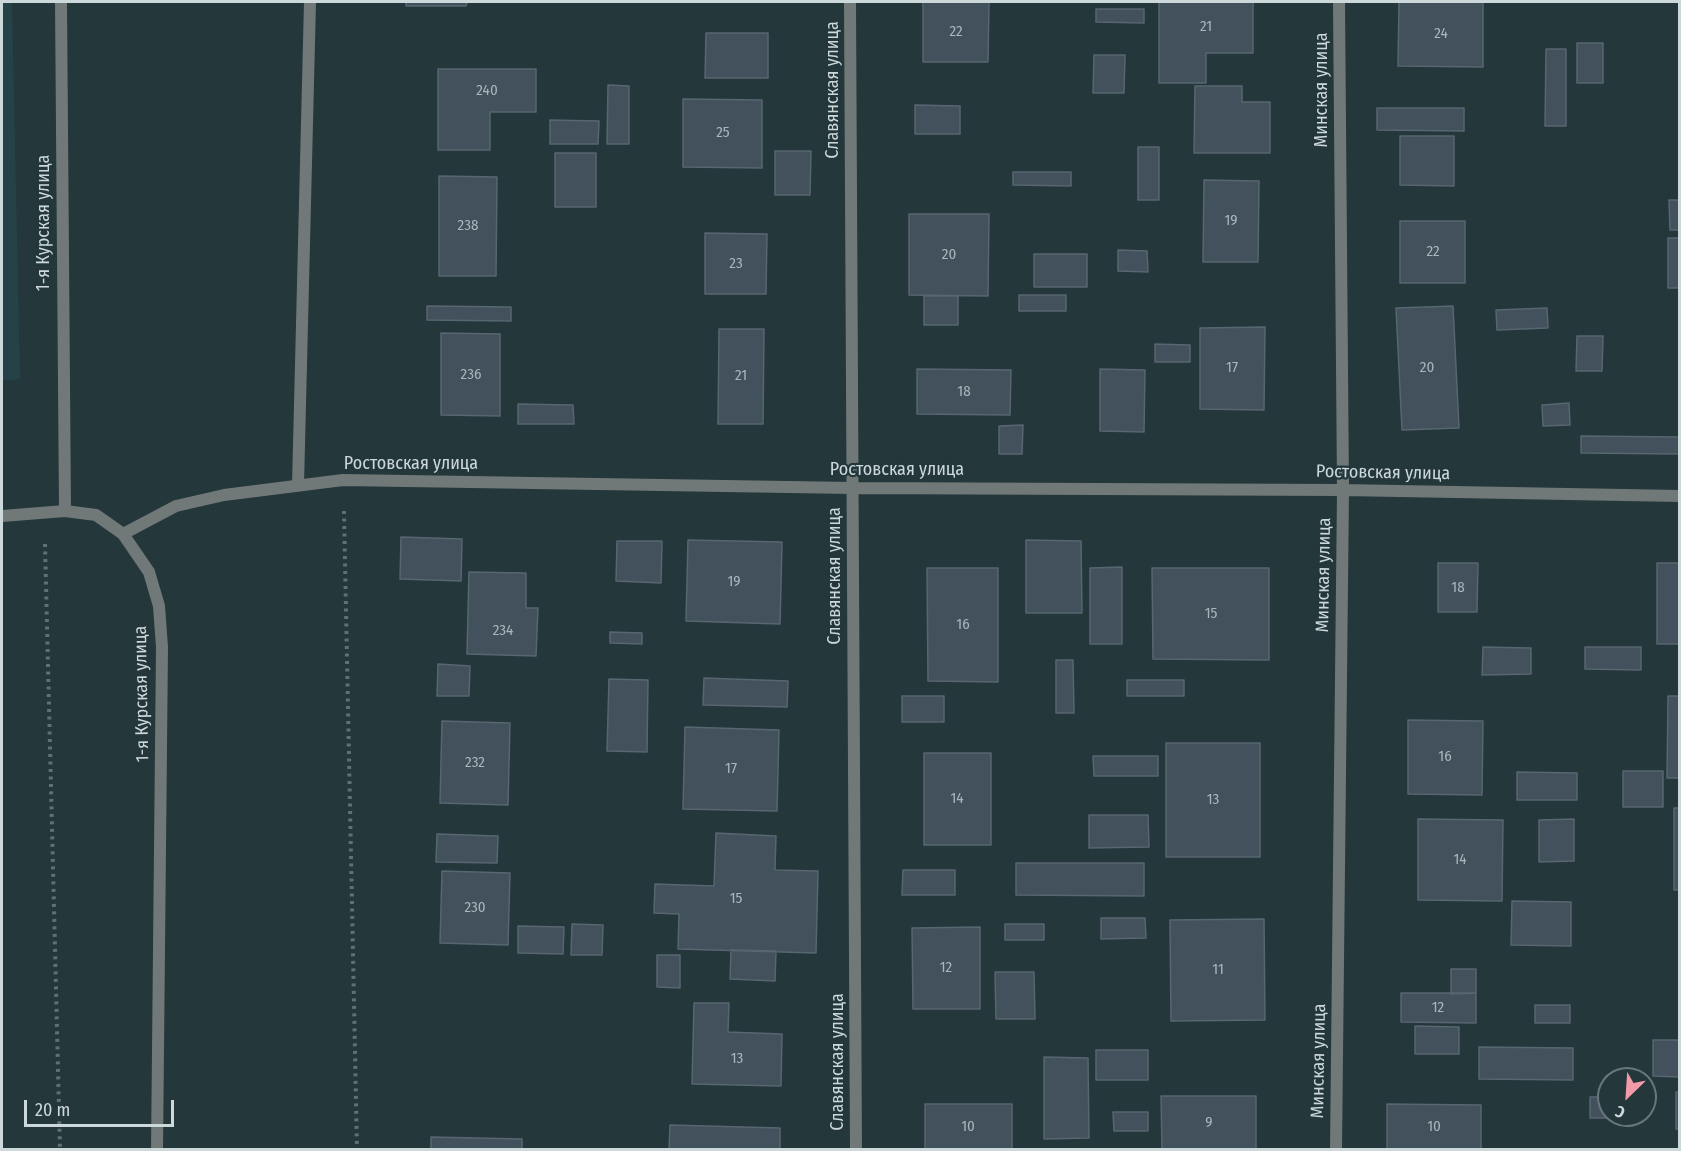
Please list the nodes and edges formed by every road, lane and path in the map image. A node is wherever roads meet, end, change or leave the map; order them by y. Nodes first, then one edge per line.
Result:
1 (61, 2) edge
2 (310, 2) edge
3 (850, 2) edge
4 (1339, 2) edge
5 (343, 480) junction
6 (298, 485) junction
7 (852, 488) junction
8 (1342, 490) junction
9 (1680, 496) edge
10 (65, 511) junction
11 (44, 512) junction
12 (2, 516) edge
13 (123, 534) junction
14 (60, 1149) edge
15 (157, 1149) edge
16 (357, 1149) edge
17 (856, 1149) edge
18 (1336, 1149) edge

1 - 10 street, 1-я Курская улица
2 - 6 street
3 - 7 street, Славянская улица
4 - 8 street, Минская улица
5 - 6 street, Ростовская улица
5 - 7 street, Ростовская улица
5 - 16 path
6 - 13 street, Ростовская улица
7 - 8 street, Ростовская улица
7 - 17 street, Славянская улица
8 - 9 street, Ростовская улица
8 - 18 street, Минская улица
10 - 11 street
10 - 13 street, 1-я Курская улица
11 - 12 street
11 - 14 path
13 - 15 street, 1-я Курская улица

